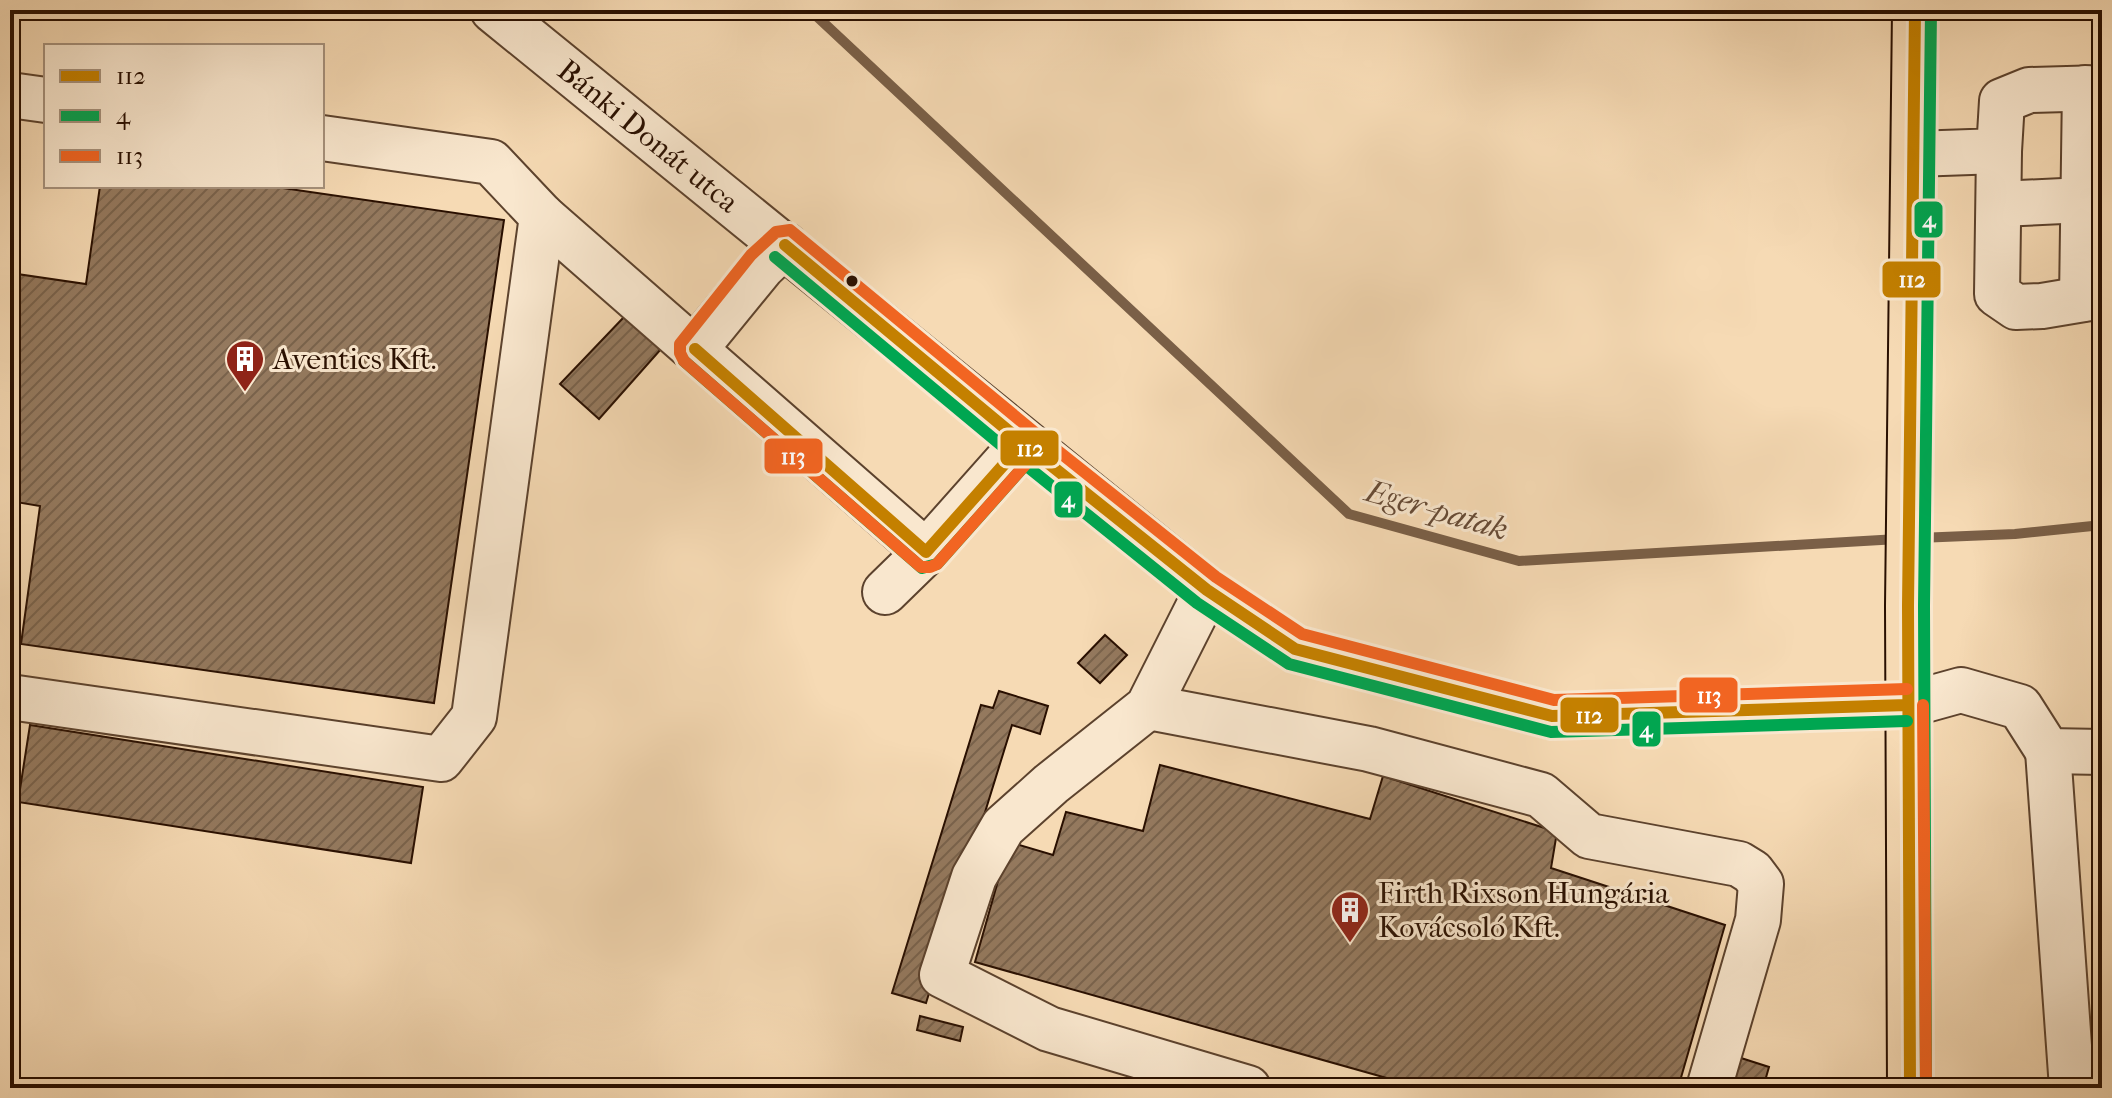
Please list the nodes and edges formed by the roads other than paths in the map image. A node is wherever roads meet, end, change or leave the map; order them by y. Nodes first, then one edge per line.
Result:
1 (493, 10) edge
2 (1915, 10) edge
3 (2094, 88) edge
4 (10, 95) edge
5 (44, 100) edge
6 (324, 138) edge
7 (1999, 151) junction
8 (1914, 154) junction
9 (2084, 200) junction
10 (1999, 204) junction
11 (542, 216) junction
12 (785, 245) junction
13 (2092, 297) edge
14 (695, 349) junction
15 (1023, 443) junction
16 (926, 552) junction
17 (1207, 590) junction
18 (885, 592) dead end
19 (10, 697) edge
20 (1907, 705) junction
21 (1148, 707) junction
22 (2048, 751) junction
23 (2102, 752) edge
24 (1248, 1088) edge
25 (1709, 1088) edge
26 (1910, 1088) edge
27 (2072, 1088) edge

1 - 12 street, Bánki Donát utca
2 - 8 main road
3 - 7 street
3 - 9 street
4 - 5 street
6 - 11 street
7 - 8 street
7 - 10 street
8 - 20 main road
9 - 10 street
9 - 13 street
10 - 13 street
11 - 14 street
11 - 19 street
12 - 14 street
12 - 15 street, Bánki Donát utca
14 - 16 street
15 - 16 street
15 - 17 street, Bánki Donát utca
16 - 18 street
17 - 20 street, Bánki Donát utca
17 - 21 street
20 - 22 street, Bánki Donát utca
20 - 26 main road
21 - 24 street
21 - 25 street
22 - 23 street
22 - 27 street

